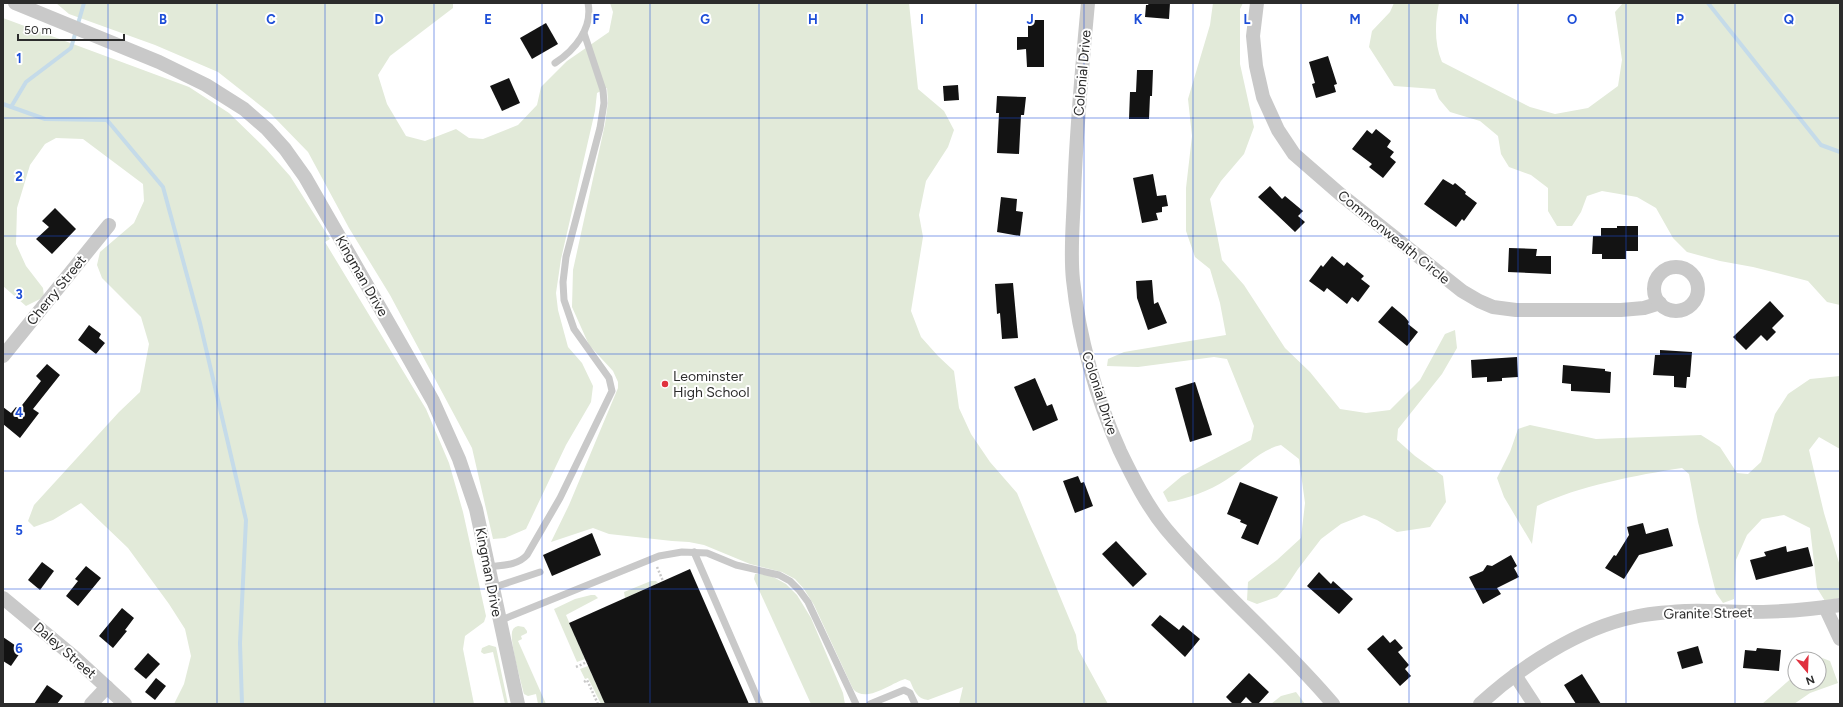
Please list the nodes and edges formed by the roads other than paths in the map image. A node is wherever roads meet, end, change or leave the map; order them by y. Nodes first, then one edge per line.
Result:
1 (15, 3) edge
2 (588, 3) edge
3 (1088, 3) edge
4 (1257, 3) edge
5 (584, 33) junction
6 (555, 63) dead end
7 (109, 225) dead end
8 (1660, 303) dead end
9 (3, 356) edge
10 (694, 552) junction
11 (488, 567) junction
12 (540, 572) dead end
13 (492, 588) junction
14 (3, 598) edge
15 (1840, 605) edge
16 (1825, 607) junction
17 (499, 621) junction
18 (1840, 639) edge
19 (1515, 675) junction
20 (107, 687) junction
21 (91, 704) edge
22 (126, 704) edge
23 (518, 704) edge
24 (760, 704) edge
25 (856, 704) edge
26 (870, 704) edge
27 (915, 704) edge
28 (1333, 704) edge
29 (1480, 704) edge
30 (1534, 704) edge

1 - 11 street, Kingman Drive
2 - 5 lane
3 - 28 street, Colonial Drive
4 - 8 street, Commonwealth Circle
5 - 6 lane
5 - 11 lane
7 - 9 street, Cherry Street
10 - 17 lane
10 - 24 lane
10 - 25 lane
11 - 13 street, Kingman Drive
12 - 13 lane
13 - 17 street, Kingman Drive
14 - 20 street, Daley Street
15 - 16 street, Granite Street
16 - 18 street
16 - 19 street, Granite Street
17 - 23 street, Kingman Drive
19 - 29 street, Granite Street
19 - 30 street
20 - 21 street
20 - 22 street, Daley Street
26 - 27 lane

